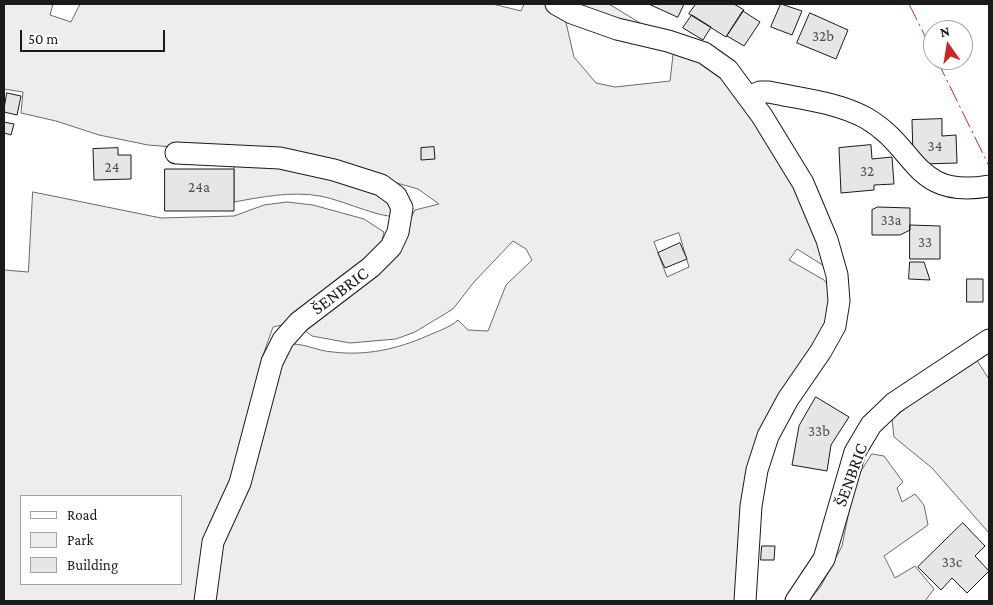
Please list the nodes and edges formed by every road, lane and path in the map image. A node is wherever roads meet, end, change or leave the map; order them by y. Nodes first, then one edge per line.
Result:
1 (556, 4) edge
2 (748, 97) junction
3 (176, 153) dead end
4 (989, 186) edge
5 (989, 340) edge
6 (205, 601) edge
7 (745, 601) edge
8 (796, 601) edge

1 - 2 street
2 - 4 street
2 - 7 street
3 - 6 street, ŠENBRIC
5 - 8 street, ŠENBRIC

